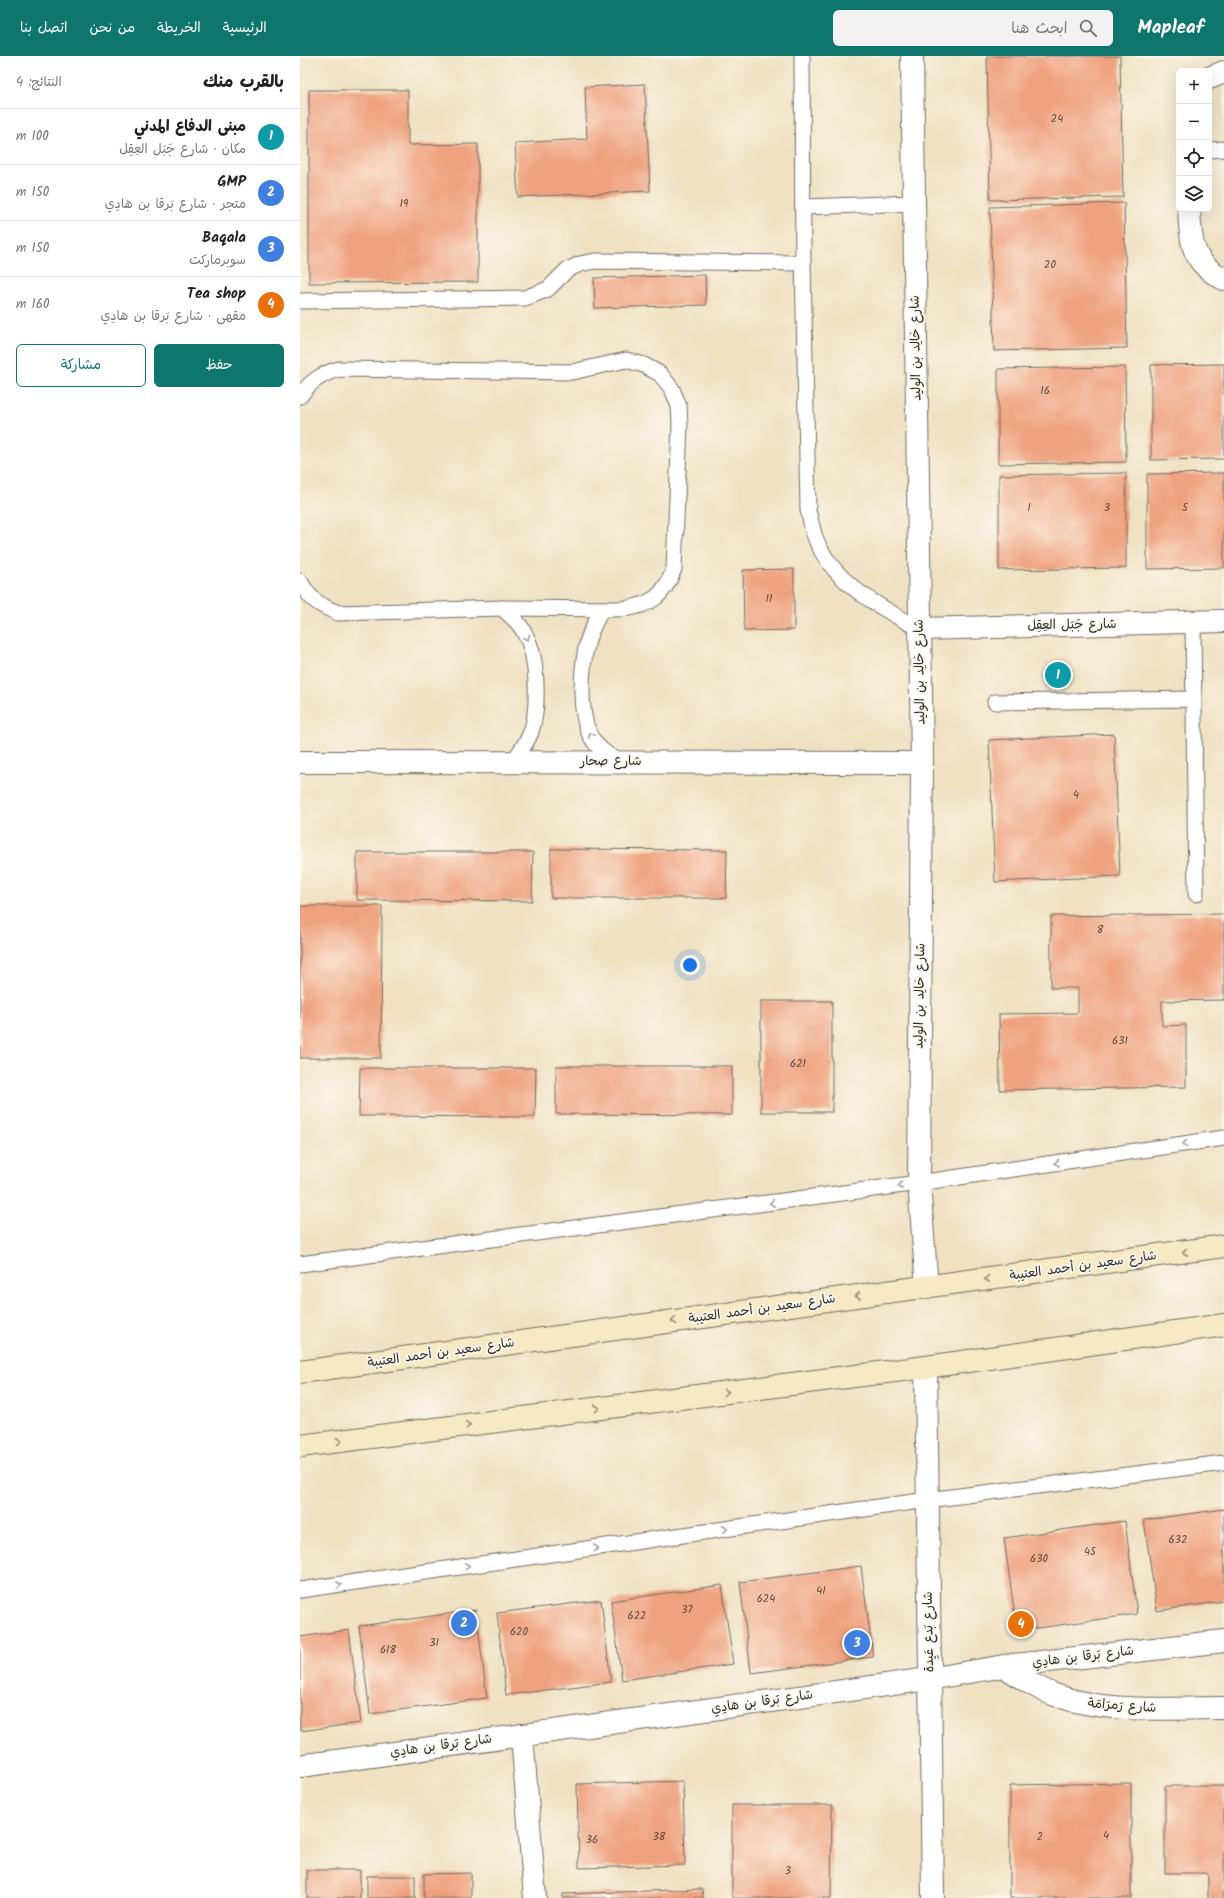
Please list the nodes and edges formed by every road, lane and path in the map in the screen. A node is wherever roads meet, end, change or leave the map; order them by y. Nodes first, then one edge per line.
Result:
1 (802, 56) edge
2 (912, 56) edge
3 (1224, 72) edge
4 (1212, 77) edge
5 (1224, 149) edge
6 (1212, 150) edge
7 (914, 203) junction
8 (803, 207) junction
9 (1189, 212) edge
10 (803, 263) junction
11 (1224, 279) edge
12 (300, 301) edge
13 (300, 396) edge
14 (300, 581) edge
15 (502, 608) junction
16 (602, 609) junction
17 (1224, 621) edge
18 (1193, 623) junction
19 (920, 629) junction
20 (1194, 699) junction
21 (996, 702) dead end
22 (513, 761) junction
23 (618, 761) junction
24 (300, 762) edge
25 (922, 763) junction
26 (1196, 894) dead end
27 (1224, 1138) edge
28 (918, 1183) junction
29 (1224, 1246) edge
30 (300, 1264) edge
31 (926, 1287) junction
32 (1224, 1325) edge
33 (926, 1366) junction
34 (300, 1372) edge
35 (300, 1446) edge
36 (1224, 1463) edge
37 (927, 1500) junction
38 (300, 1590) edge
39 (1224, 1641) edge
40 (1004, 1666) junction
41 (929, 1679) junction
42 (1224, 1708) edge
43 (522, 1735) junction
44 (300, 1766) edge
45 (535, 1898) edge
46 (933, 1898) edge

1 - 8 lane
2 - 7 street, شارع خالِد بن الوليد
3 - 4 street
5 - 6 lane
7 - 8 lane
7 - 19 street, شارع خالِد بن الوليد
8 - 10 lane
9 - 11 street
10 - 12 lane
10 - 19 lane
13 - 16 lane
14 - 15 lane
15 - 16 lane
15 -> 22 lane
23 -> 16 lane
17 - 18 street, شارع جَبَل العِقِل
18 - 19 street, شارع جَبَل العِقِل
18 - 20 lane
19 - 25 street, شارع خالِد بن الوليد
20 - 21 lane
20 - 26 lane
22 - 23 street, شارع صحار
22 - 24 street, شارع صحار
23 - 25 street, شارع صحار
25 - 28 street, شارع خالِد بن الوليد
27 -> 28 lane
28 -> 30 lane
28 - 31 street, شارع خالِد بن الوليد
29 -> 31 main road, شارع سعيد بن أحمد العتيبة
31 -> 34 main road, شارع سعيد بن أحمد العتيبة
32 - 33 main road
35 -> 33 main road
33 - 37 street, شارع بَدع عَيِدة
36 - 37 lane
38 -> 37 lane
37 - 41 street, شارع بَدع عَيِدة
39 - 40 street, شارع بَرقا بن هادِي
40 - 41 street, شارع بَرقا بن هادِي
40 - 42 street, شارع رَمرَامَة
41 - 43 street, شارع بَرقا بن هادِي
41 - 46 street, شارع بَدع عَيِدة
43 - 44 street, شارع بَرقا بن هادِي
43 - 45 street

